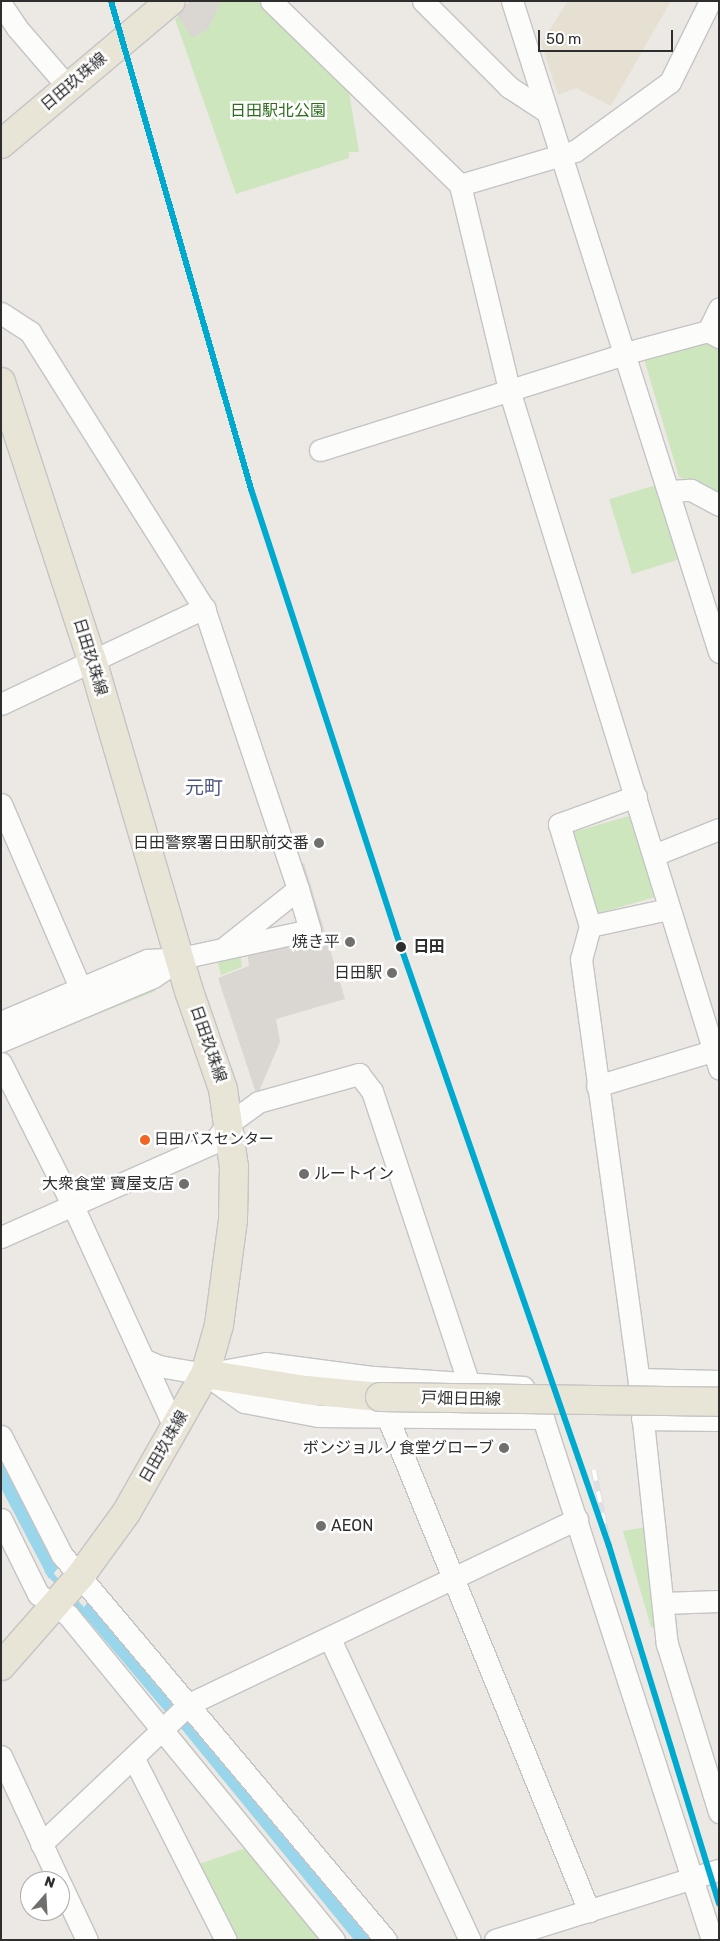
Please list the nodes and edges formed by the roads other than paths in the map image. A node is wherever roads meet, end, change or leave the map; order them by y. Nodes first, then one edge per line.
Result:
1 (153, 1) edge
2 (170, 1) edge
3 (271, 1) edge
4 (423, 1) edge
5 (512, 1) edge
6 (710, 1) edge
7 (1, 4) edge
8 (61, 79) junction
9 (544, 110) junction
10 (1, 130) edge
11 (1, 144) edge
12 (562, 154) junction
13 (460, 185) junction
14 (719, 308) edge
15 (1, 313) edge
16 (714, 334) edge
17 (626, 354) junction
18 (1, 382) edge
19 (510, 393) junction
20 (320, 450) dead end
21 (669, 491) junction
22 (719, 505) edge
23 (204, 608) junction
24 (719, 652) edge
25 (93, 663) junction
26 (1, 704) edge
27 (636, 796) junction
28 (1, 804) edge
29 (719, 830) edge
30 (654, 855) junction
31 (298, 889) junction
32 (668, 909) junction
33 (590, 926) junction
34 (224, 948) junction
35 (181, 958) junction
36 (80, 988) junction
37 (1, 1022) edge
38 (1, 1041) edge
39 (717, 1056) edge
40 (1, 1063) edge
41 (597, 1086) junction
42 (228, 1124) junction
43 (73, 1206) junction
44 (1, 1237) edge
45 (143, 1359) junction
46 (205, 1374) junction
47 (639, 1380) junction
48 (719, 1381) edge
49 (468, 1382) junction
50 (719, 1402) edge
51 (383, 1407) junction
52 (543, 1418) junction
53 (642, 1419) junction
54 (719, 1420) edge
55 (175, 1429) junction
56 (1, 1436) edge
57 (1, 1519) edge
58 (577, 1520) junction
59 (81, 1575) junction
60 (455, 1578) junction
61 (719, 1601) edge
62 (664, 1603) junction
63 (54, 1606) junction
64 (330, 1639) junction
65 (1, 1666) edge
66 (189, 1704) junction
67 (163, 1729) junction
68 (1, 1756) edge
69 (134, 1759) junction
70 (719, 1812) edge
71 (41, 1844) junction
72 (719, 1870) edge
73 (54, 1871) edge
74 (691, 1879) junction
75 (70, 1903) edge
76 (589, 1911) junction
77 (87, 1940) edge
78 (226, 1940) edge
79 (334, 1940) edge
80 (386, 1940) edge
81 (470, 1940) edge
82 (495, 1940) edge
83 (712, 1940) edge

1 - 8 street
2 - 11 main road, 日田玖珠線
3 - 13 street
4 - 9 street
5 - 9 street
6 - 12 street
7 - 8 street
8 - 10 street
9 - 12 street
12 - 13 street
12 - 17 street
13 - 19 street
14 - 16 street
15 - 23 street
16 - 17 street
17 - 19 street
17 - 21 street
18 - 25 main road, 日田玖珠線
19 - 20 street
19 - 27 street
21 - 22 street
21 - 24 street
23 - 25 street
23 - 31 street
25 - 26 street
25 - 35 main road, 日田玖珠線
27 - 30 street
27 - 33 street
28 - 36 street
29 - 30 street
30 - 32 street
31 - 34 street
31 - 34 street
32 - 33 street
32 - 39 street
33 - 41 street
34 - 35 street
35 - 36 street
35 - 38 street
35 - 42 main road, 日田玖珠線
36 - 37 street
39 - 41 street
40 - 43 street
41 - 47 street
42 - 43 street
42 - 46 main road, 日田玖珠線
42 - 49 street
43 - 44 street
43 - 45 street
45 - 46 street
45 - 55 street
46 - 49 street
46 - 51 main road, 戸畑日田線
46 - 55 main road, 日田玖珠線
47 - 48 street
47 - 53 street
49 - 52 street
50 - 51 main road, 戸畑日田線, bridge
51 - 52 street
51 - 60 street
52 - 58 street
53 - 54 street
53 - 62 street
55 - 59 main road, 日田玖珠線
56 - 59 street
57 - 63 street
58 - 60 street
58 - 74 street
59 - 63 main road, 日田玖珠線
59 - 66 street
60 - 64 street
60 - 76 street
61 - 62 street
62 - 70 street
63 - 65 main road, 日田玖珠線
63 - 67 street
64 - 66 street
64 - 81 street
66 - 67 street
66 - 80 street
67 - 69 street
67 - 79 street
68 - 71 street
69 - 71 street
69 - 78 street
71 - 73 street
72 - 74 street
74 - 76 street
74 - 83 street
75 - 77 street
76 - 82 street

